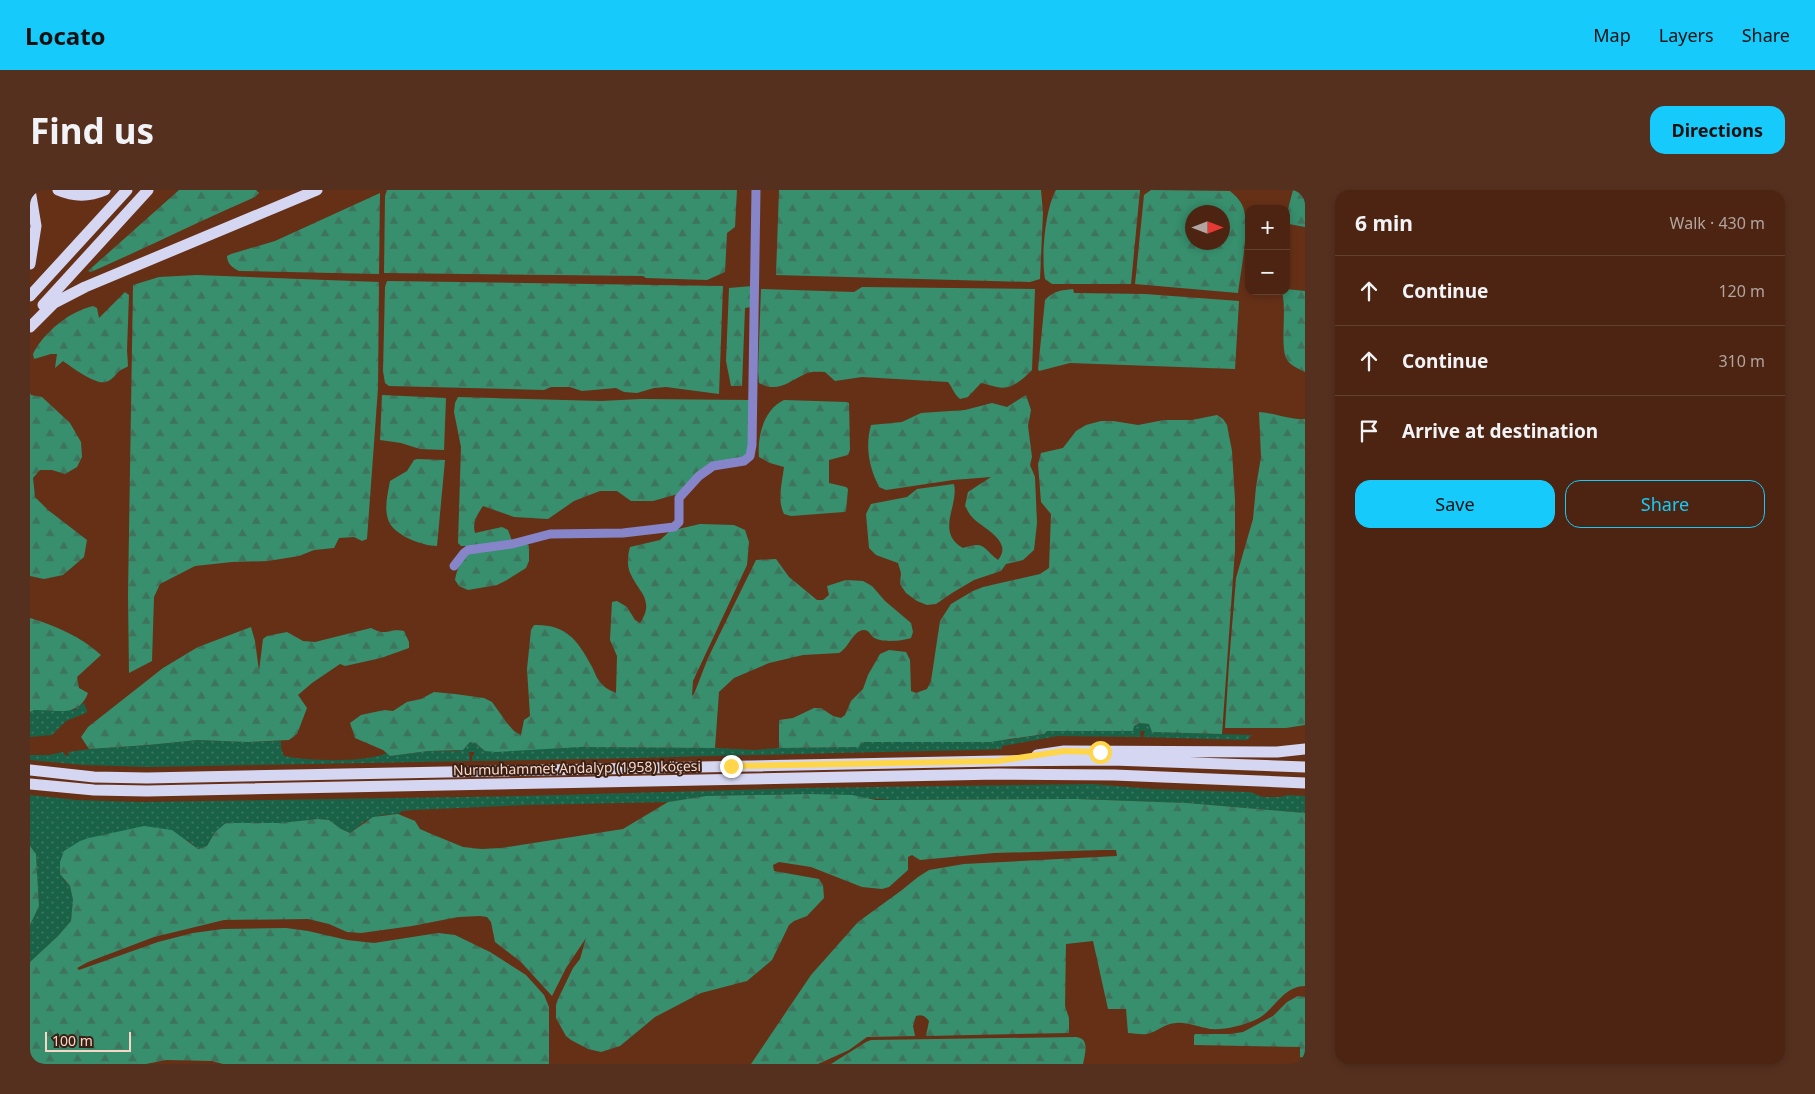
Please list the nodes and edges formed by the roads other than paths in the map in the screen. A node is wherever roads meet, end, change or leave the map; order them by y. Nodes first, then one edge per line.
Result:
1 (30, 190) edge
2 (58, 190) edge
3 (105, 190) edge
4 (127, 190) edge
5 (148, 190) edge
6 (317, 190) edge
7 (756, 190) edge
8 (30, 264) edge
9 (30, 296) edge
10 (30, 319) edge
11 (30, 327) edge
12 (454, 566) dead end
13 (1305, 749) edge
14 (997, 761) junction
15 (1305, 767) edge
16 (30, 770) edge
17 (30, 784) edge
18 (1305, 784) edge

1 - 8 main road
2 - 3 main road
4 - 9 main road
5 - 10 main road
6 - 11 main road
7 - 12 street
13 - 14 main road
14 - 15 main road, Nurmuhammet Andalyp (1958) köçesi
14 - 16 main road, Nurmuhammet Andalyp (1958) köçesi
17 - 18 main road, Nurmuhammet Andalyp (1958) köçesi

